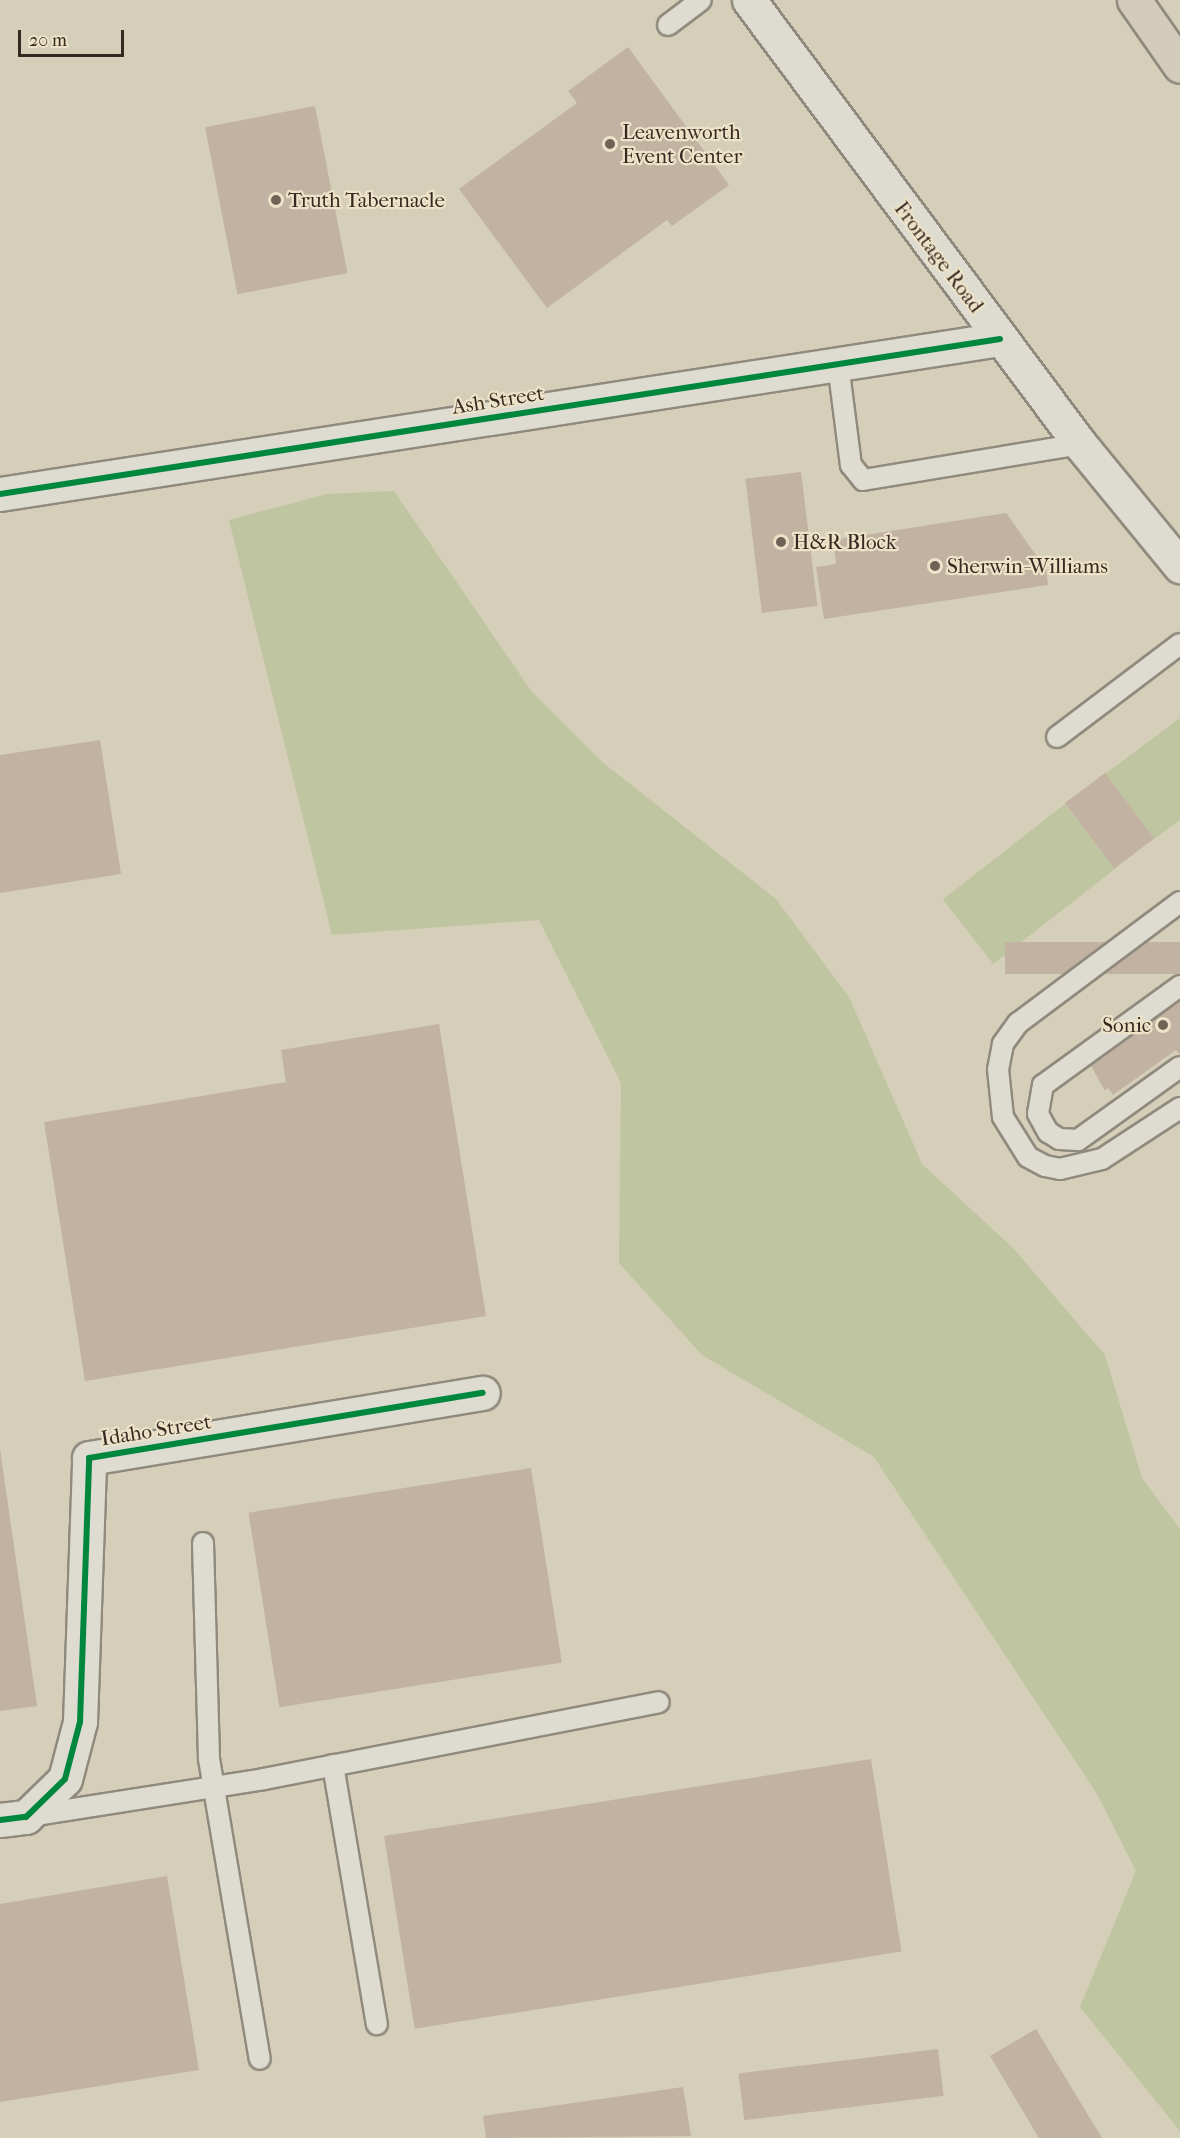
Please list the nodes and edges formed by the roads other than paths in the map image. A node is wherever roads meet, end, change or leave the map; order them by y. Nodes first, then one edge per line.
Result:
1 (701, 0) edge
2 (749, 0) edge
3 (1134, 0) edge
4 (668, 26) dead end
5 (1180, 66) edge
6 (1000, 339) junction
7 (838, 364) junction
8 (1080, 444) junction
9 (0, 494) edge
10 (1180, 566) edge
11 (1180, 644) edge
12 (1057, 737) dead end
13 (1180, 902) edge
14 (1180, 986) edge
15 (1180, 1067) edge
16 (1180, 1108) edge
17 (483, 1393) dead end
18 (203, 1543) dead end
19 (659, 1702) dead end
20 (333, 1765) junction
21 (213, 1787) junction
22 (13, 1818) edge
23 (377, 2024) dead end
24 (260, 2059) dead end

1 - 4 lane
2 - 6 street, Frontage Road
3 - 5 highway
6 - 7 street, Ash Street
6 - 8 street, Frontage Road
7 - 8 lane
7 - 9 street, Ash Street
8 - 10 street, Frontage Road
11 - 12 lane
13 - 16 lane
14 - 15 lane
17 - 22 street, Idaho Street
18 - 21 lane
19 - 20 lane
20 - 21 lane
20 - 23 lane
21 - 22 lane
21 - 24 lane

